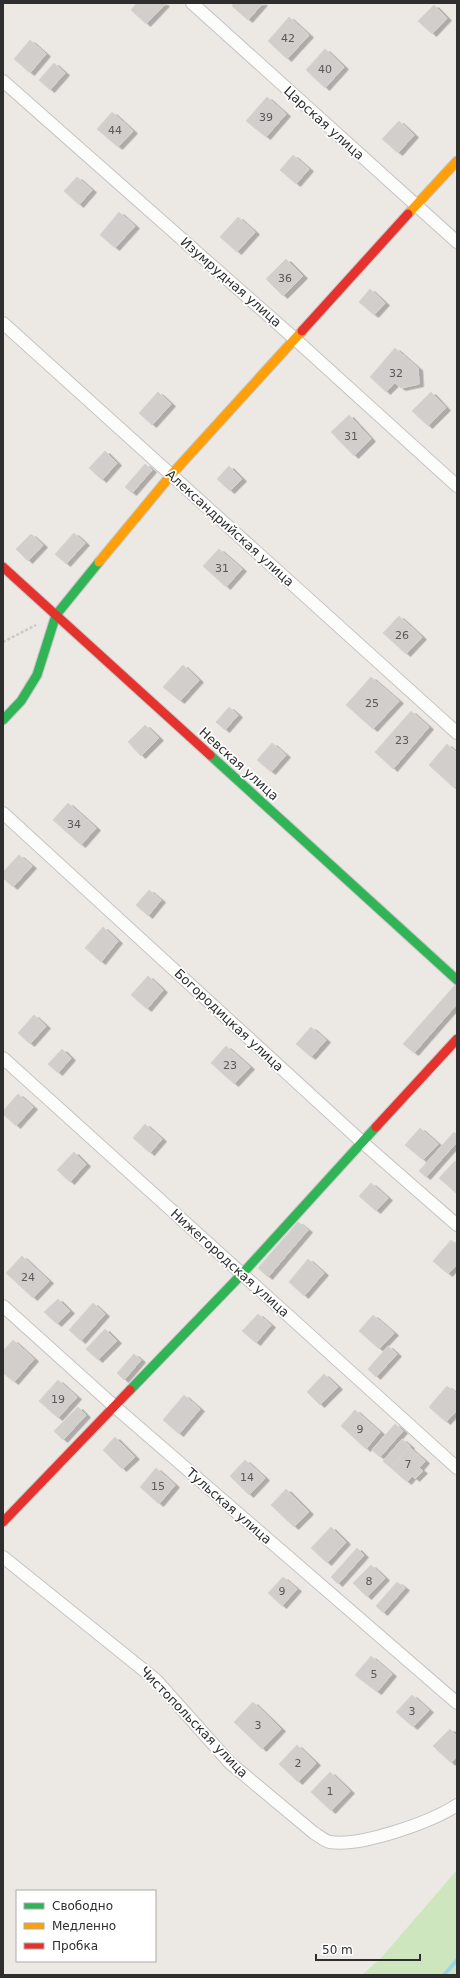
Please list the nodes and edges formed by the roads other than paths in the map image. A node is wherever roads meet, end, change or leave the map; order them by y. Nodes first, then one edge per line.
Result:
1 (192, 3) edge
2 (3, 81) edge
3 (457, 160) edge
4 (416, 205) junction
5 (457, 242) edge
6 (3, 323) edge
7 (295, 338) junction
8 (171, 475) junction
9 (457, 486) edge
10 (3, 567) edge
11 (56, 615) junction
12 (3, 720) edge
13 (457, 733) edge
14 (3, 813) edge
15 (457, 980) edge
16 (457, 1039) edge
17 (3, 1058) edge
18 (362, 1142) junction
19 (457, 1225) edge
20 (242, 1274) junction
21 (3, 1306) edge
22 (114, 1406) junction
23 (457, 1468) edge
24 (3, 1522) edge
25 (3, 1557) edge
26 (457, 1703) edge
27 (457, 1805) edge

1 - 4 street, Царская улица
2 - 7 street, Изумрудная улица
3 - 4 street
4 - 5 street, Царская улица
4 - 7 street
6 - 8 street, Александрийская улица
7 - 8 street
7 - 9 street, Изумрудная улица
8 - 11 street
8 - 13 street, Александрийская улица
10 - 11 street, Невская улица
11 - 12 street
11 - 15 street, Невская улица
14 - 18 street, Богородицкая улица
16 - 18 street
17 - 20 street, Нижегородская улица
18 - 19 street, Богородицкая улица
18 - 20 street
20 - 22 street
20 - 23 street, Нижегородская улица
21 - 22 street, Тульская улица
22 - 24 street
22 - 26 street, Тульская улица
25 - 27 street, Чистопольская улица

